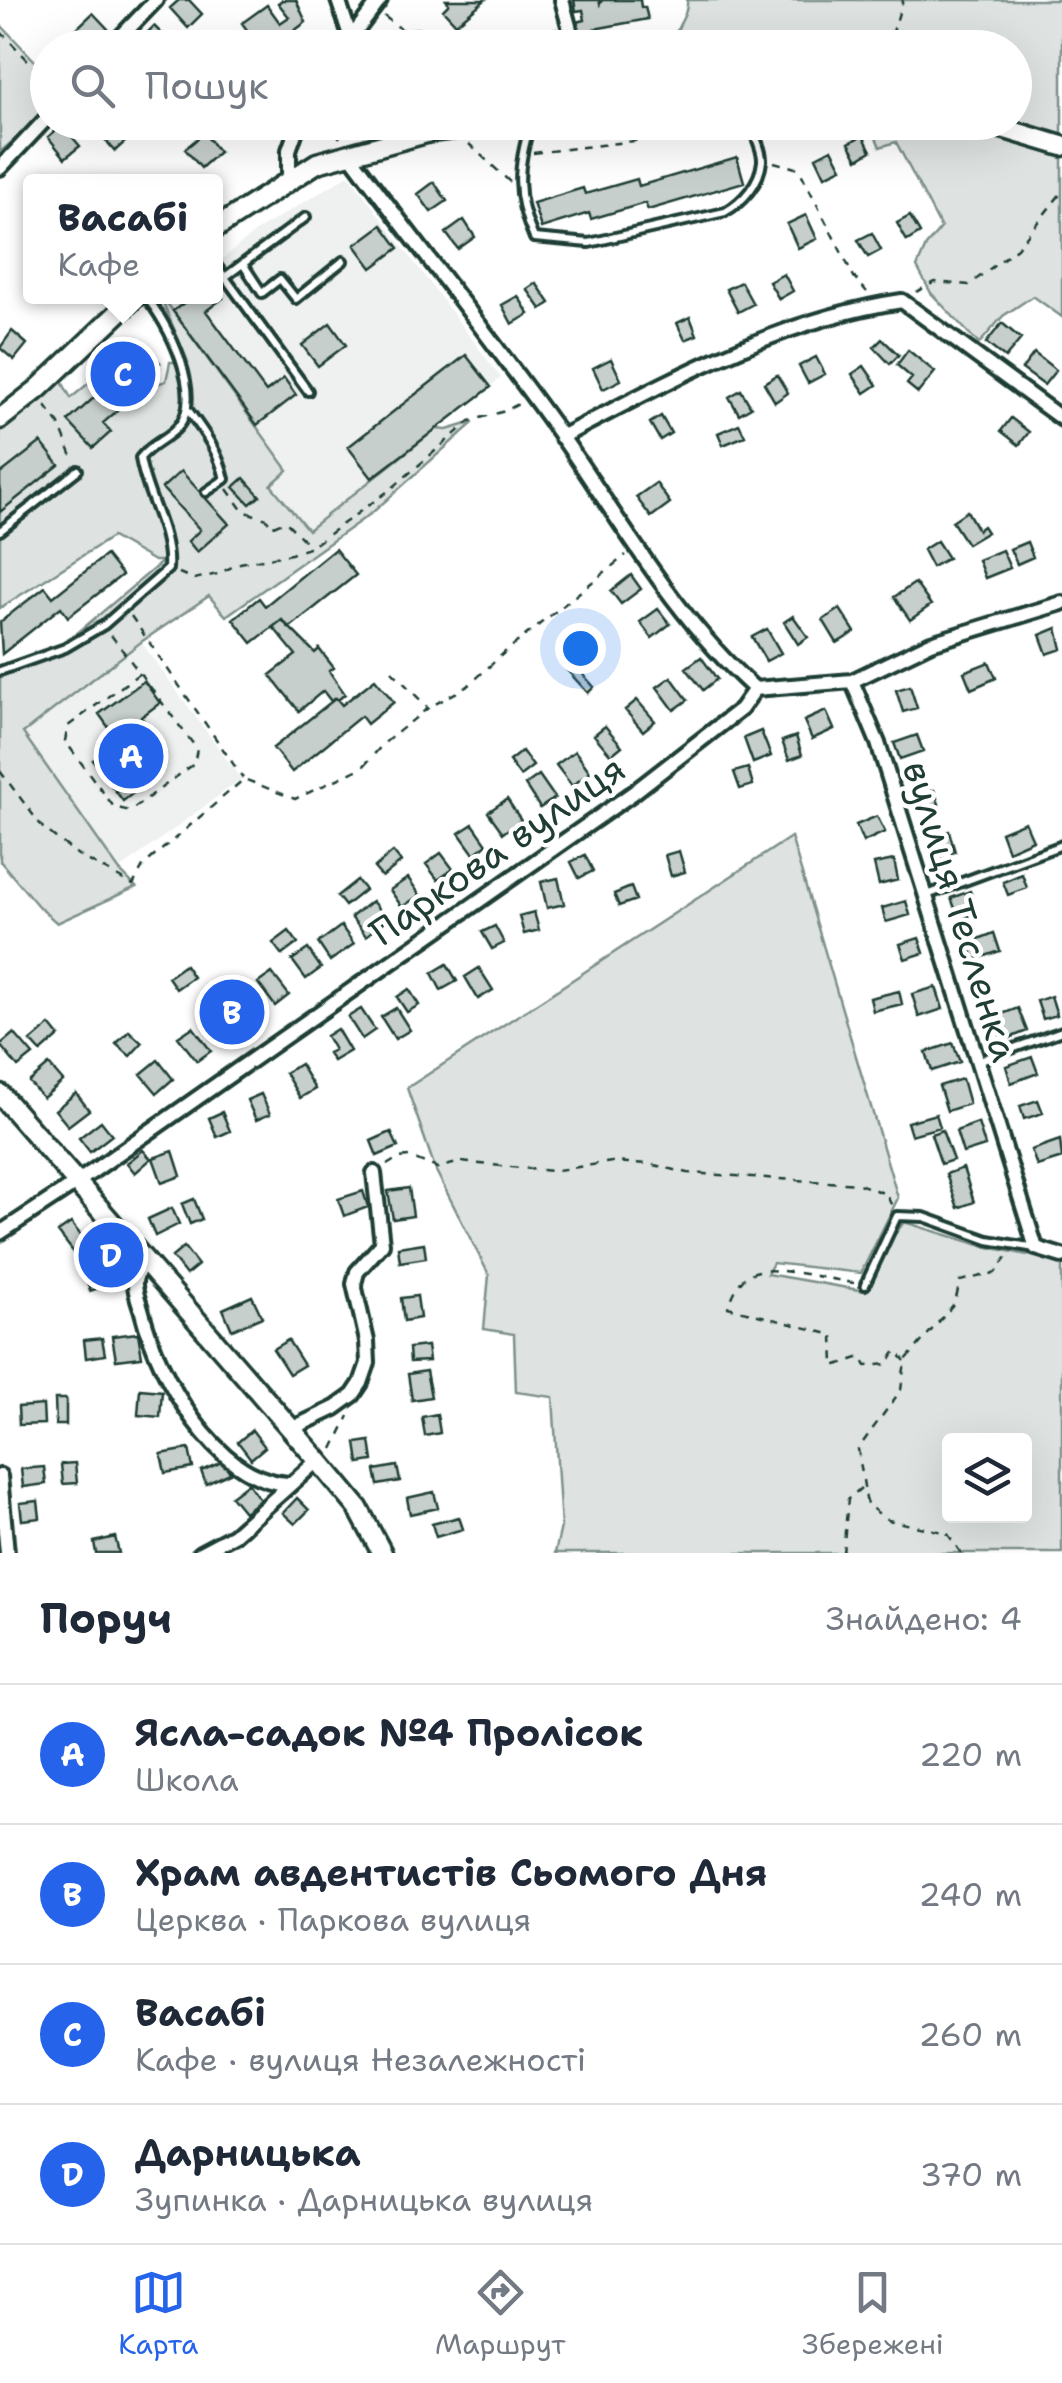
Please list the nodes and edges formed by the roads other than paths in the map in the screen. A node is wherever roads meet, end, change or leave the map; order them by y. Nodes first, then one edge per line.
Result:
1 (156, 0) edge
2 (338, 0) edge
3 (562, 0) edge
4 (377, 4) edge
5 (127, 30) edge
6 (345, 30) edge
7 (357, 30) edge
8 (570, 30) edge
9 (30, 136) edge
10 (1032, 137) edge
11 (293, 140) edge
12 (397, 140) edge
13 (526, 140) edge
14 (756, 140) edge
15 (1062, 146) edge
16 (348, 152) junction
17 (0, 168) edge
18 (289, 179) junction
19 (306, 217) dead end
20 (223, 223) edge
21 (344, 261) dead end
22 (243, 264) junction
23 (224, 277) joint
24 (128, 304) edge
25 (151, 304) edge
26 (308, 390) dead end
27 (188, 410) junction
28 (0, 419) edge
29 (1062, 419) edge
30 (561, 437) junction
31 (78, 470) road end
32 (206, 492) dead end
33 (0, 531) edge
34 (1062, 603) edge
35 (0, 672) edge
36 (852, 681) junction
37 (755, 689) junction
38 (1062, 845) edge
39 (925, 896) junction
40 (1062, 1031) edge
41 (976, 1062) junction
42 (0, 1094) edge
43 (374, 1173) road end
44 (76, 1183) junction
45 (0, 1233) edge
46 (1036, 1248) junction
47 (1062, 1256) edge
48 (143, 1261) junction
49 (866, 1285) road end
50 (291, 1429) junction
51 (322, 1465) junction
52 (0, 1476) edge
53 (288, 1484) junction
54 (7, 1553) edge
55 (200, 1553) edge
56 (382, 1553) edge

1 - 5 street
2 - 6 street
3 - 8 street
4 - 7 street
9 - 17 street
10 - 15 street
11 - 18 street
12 - 16 street
13 - 14 lane
16 - 18 street
16 - 30 street
18 - 20 street
19 - 22 lane
21 - 22 lane
22 - 23 lane
23 - 26 lane
24 - 28 street
25 - 27 lane
27 - 32 lane
27 - 35 lane
29 - 30 street
30 - 37 street
31 - 33 lane
34 - 36 street
36 - 37 street
36 - 39 street, вулиця Тесленка
37 - 44 street, Паркова вулиця
38 - 39 lane
39 - 41 street, вулиця Тесленка
40 - 41 lane
41 - 46 street, вулиця Тесленка
42 - 44 street
43 - 50 street
44 - 45 street, Паркова вулиця
44 - 48 street
46 - 47 street
46 - 49 lane
48 - 50 street
48 - 53 street
50 - 51 street
51 - 53 street
51 - 56 street
52 - 54 street
53 - 55 street

